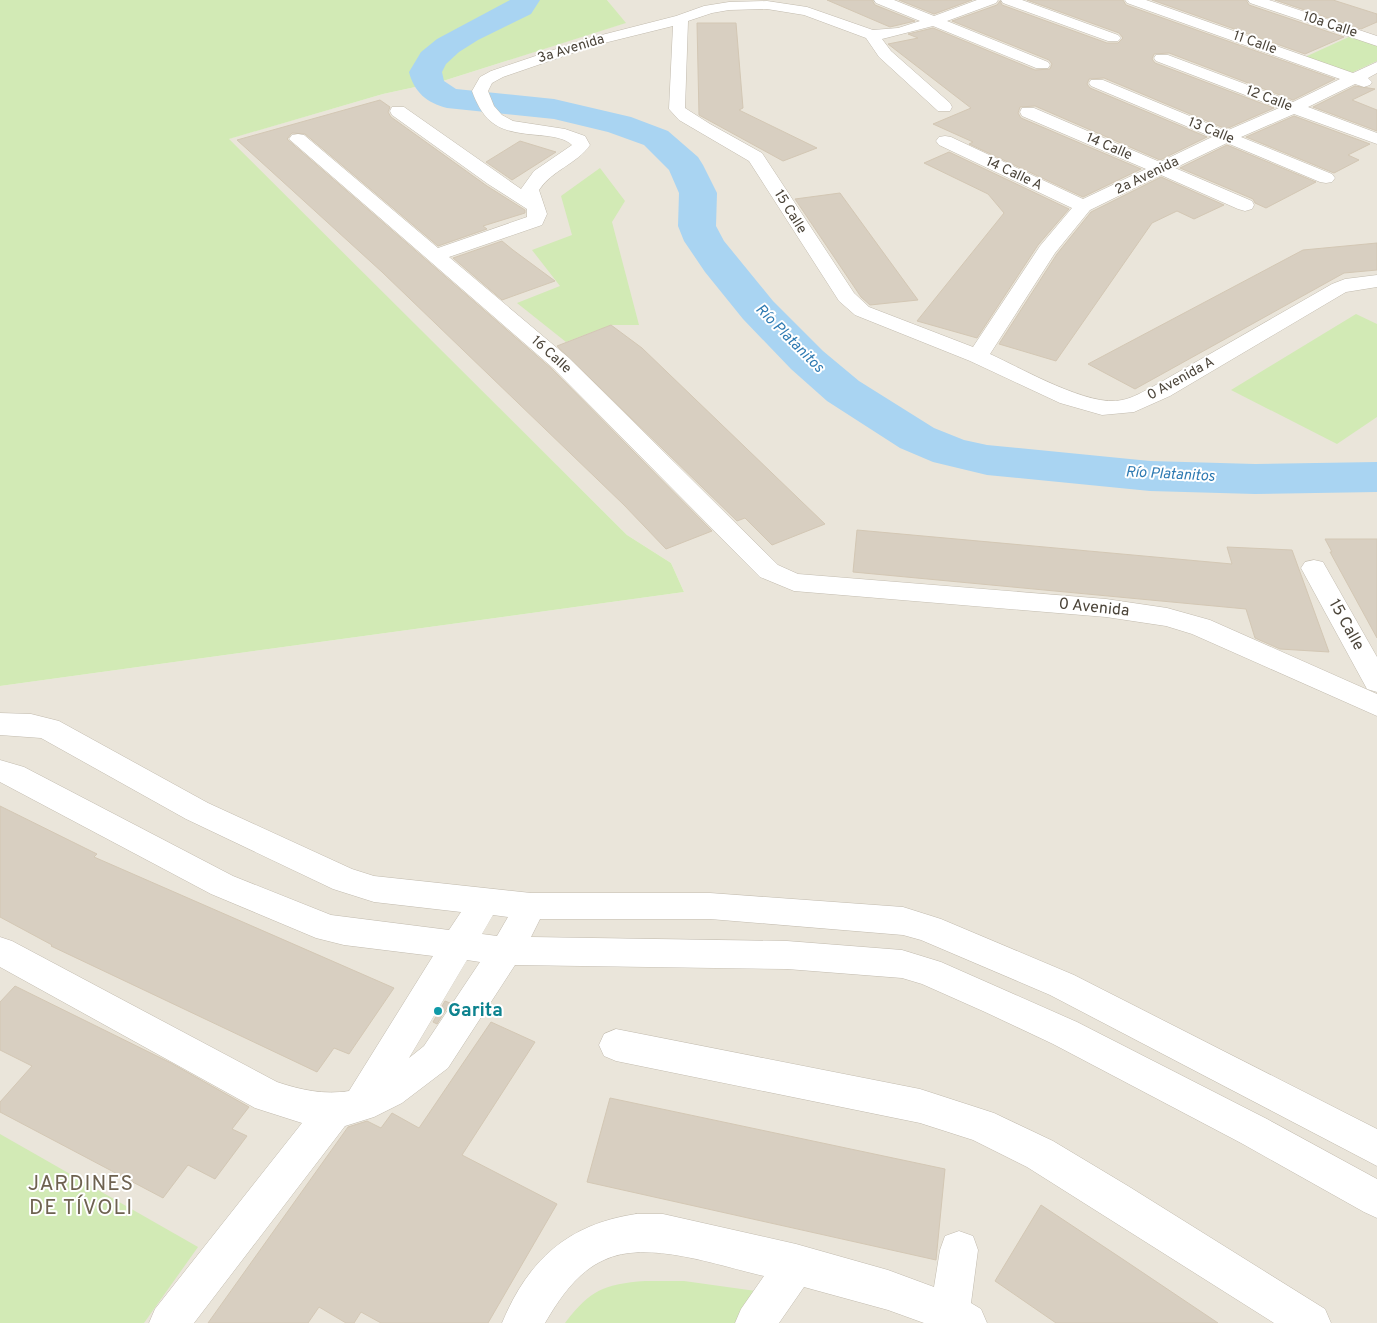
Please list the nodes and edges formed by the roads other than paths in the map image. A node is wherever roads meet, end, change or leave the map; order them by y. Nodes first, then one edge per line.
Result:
1 (881, 0) edge
2 (991, 0) edge
3 (1008, 0) edge
4 (1132, 0) edge
5 (1255, 0) edge
6 (681, 19) junction
7 (932, 20) junction
8 (871, 35) junction
9 (1113, 38) dead end
10 (1377, 41) edge
11 (1162, 58) dead end
12 (1042, 65) dead end
13 (1377, 67) edge
14 (1355, 78) junction
15 (1097, 84) dead end
16 (1377, 86) edge
17 (944, 107) dead end
18 (1294, 108) junction
19 (398, 111) dead end
20 (1028, 112) dead end
21 (1226, 137) junction
22 (298, 139) dead end
23 (1377, 139) edge
24 (945, 141) dead end
25 (1161, 169) junction
26 (1326, 178) dead end
27 (1245, 204) dead end
28 (1083, 206) junction
29 (536, 207) junction
30 (436, 255) junction
31 (1377, 281) edge
32 (978, 356) junction
33 (1314, 568) dead end
34 (794, 582) joint
35 (1377, 682) edge
36 (1377, 706) edge
37 (0, 724) edge
38 (0, 771) edge
39 (484, 902) junction
40 (531, 906) junction
41 (458, 947) junction
42 (0, 951) edge
43 (506, 951) junction
44 (616, 1045) dead end
45 (348, 1107) junction
46 (1377, 1148) edge
47 (1377, 1199) edge
48 (959, 1250) dead end
49 (796, 1264) junction
50 (959, 1318) edge
51 (170, 1323) edge
52 (522, 1323) edge
53 (756, 1323) edge
54 (1311, 1323) edge

1 - 7 street
2 - 7 street, 3a Avenida
3 - 9 street
4 - 14 street, 11 Calle
5 - 10 street, 10a Calle
6 - 8 street, 3a Avenida
6 - 29 street, 3a Avenida
6 - 32 street, 15 Calle
7 - 8 street, 3a Avenida
7 - 12 street
8 - 17 street
11 - 18 street, 12 Calle
13 - 14 street, 2a Avenida
14 - 16 street, 11 Calle
14 - 18 street, 2a Avenida
15 - 21 street, 13 Calle
18 - 21 street, 2a Avenida
18 - 23 street, 12 Calle
19 - 29 street
20 - 25 street, 14 Calle
21 - 25 street, 2a Avenida
21 - 26 street, 13 Calle
22 - 30 street, 16 Calle
24 - 28 street, 14 Calle A
25 - 27 street, 14 Calle
25 - 28 street, 2a Avenida
28 - 32 street, 2a Avenida
29 - 30 street
30 - 34 street, 16 Calle
31 - 32 street, 0 Avenida A
33 - 35 street, 15 Calle
34 - 36 street, 0 Avenida
37 - 39 street
38 - 41 street
39 - 40 street
39 - 41 street
40 - 43 street
40 - 46 street
41 - 43 street
41 - 45 street
42 - 45 street
43 - 45 street
43 - 47 street
44 - 54 street
45 - 51 street
48 - 50 street
49 - 50 street
49 - 52 street
49 - 53 street

